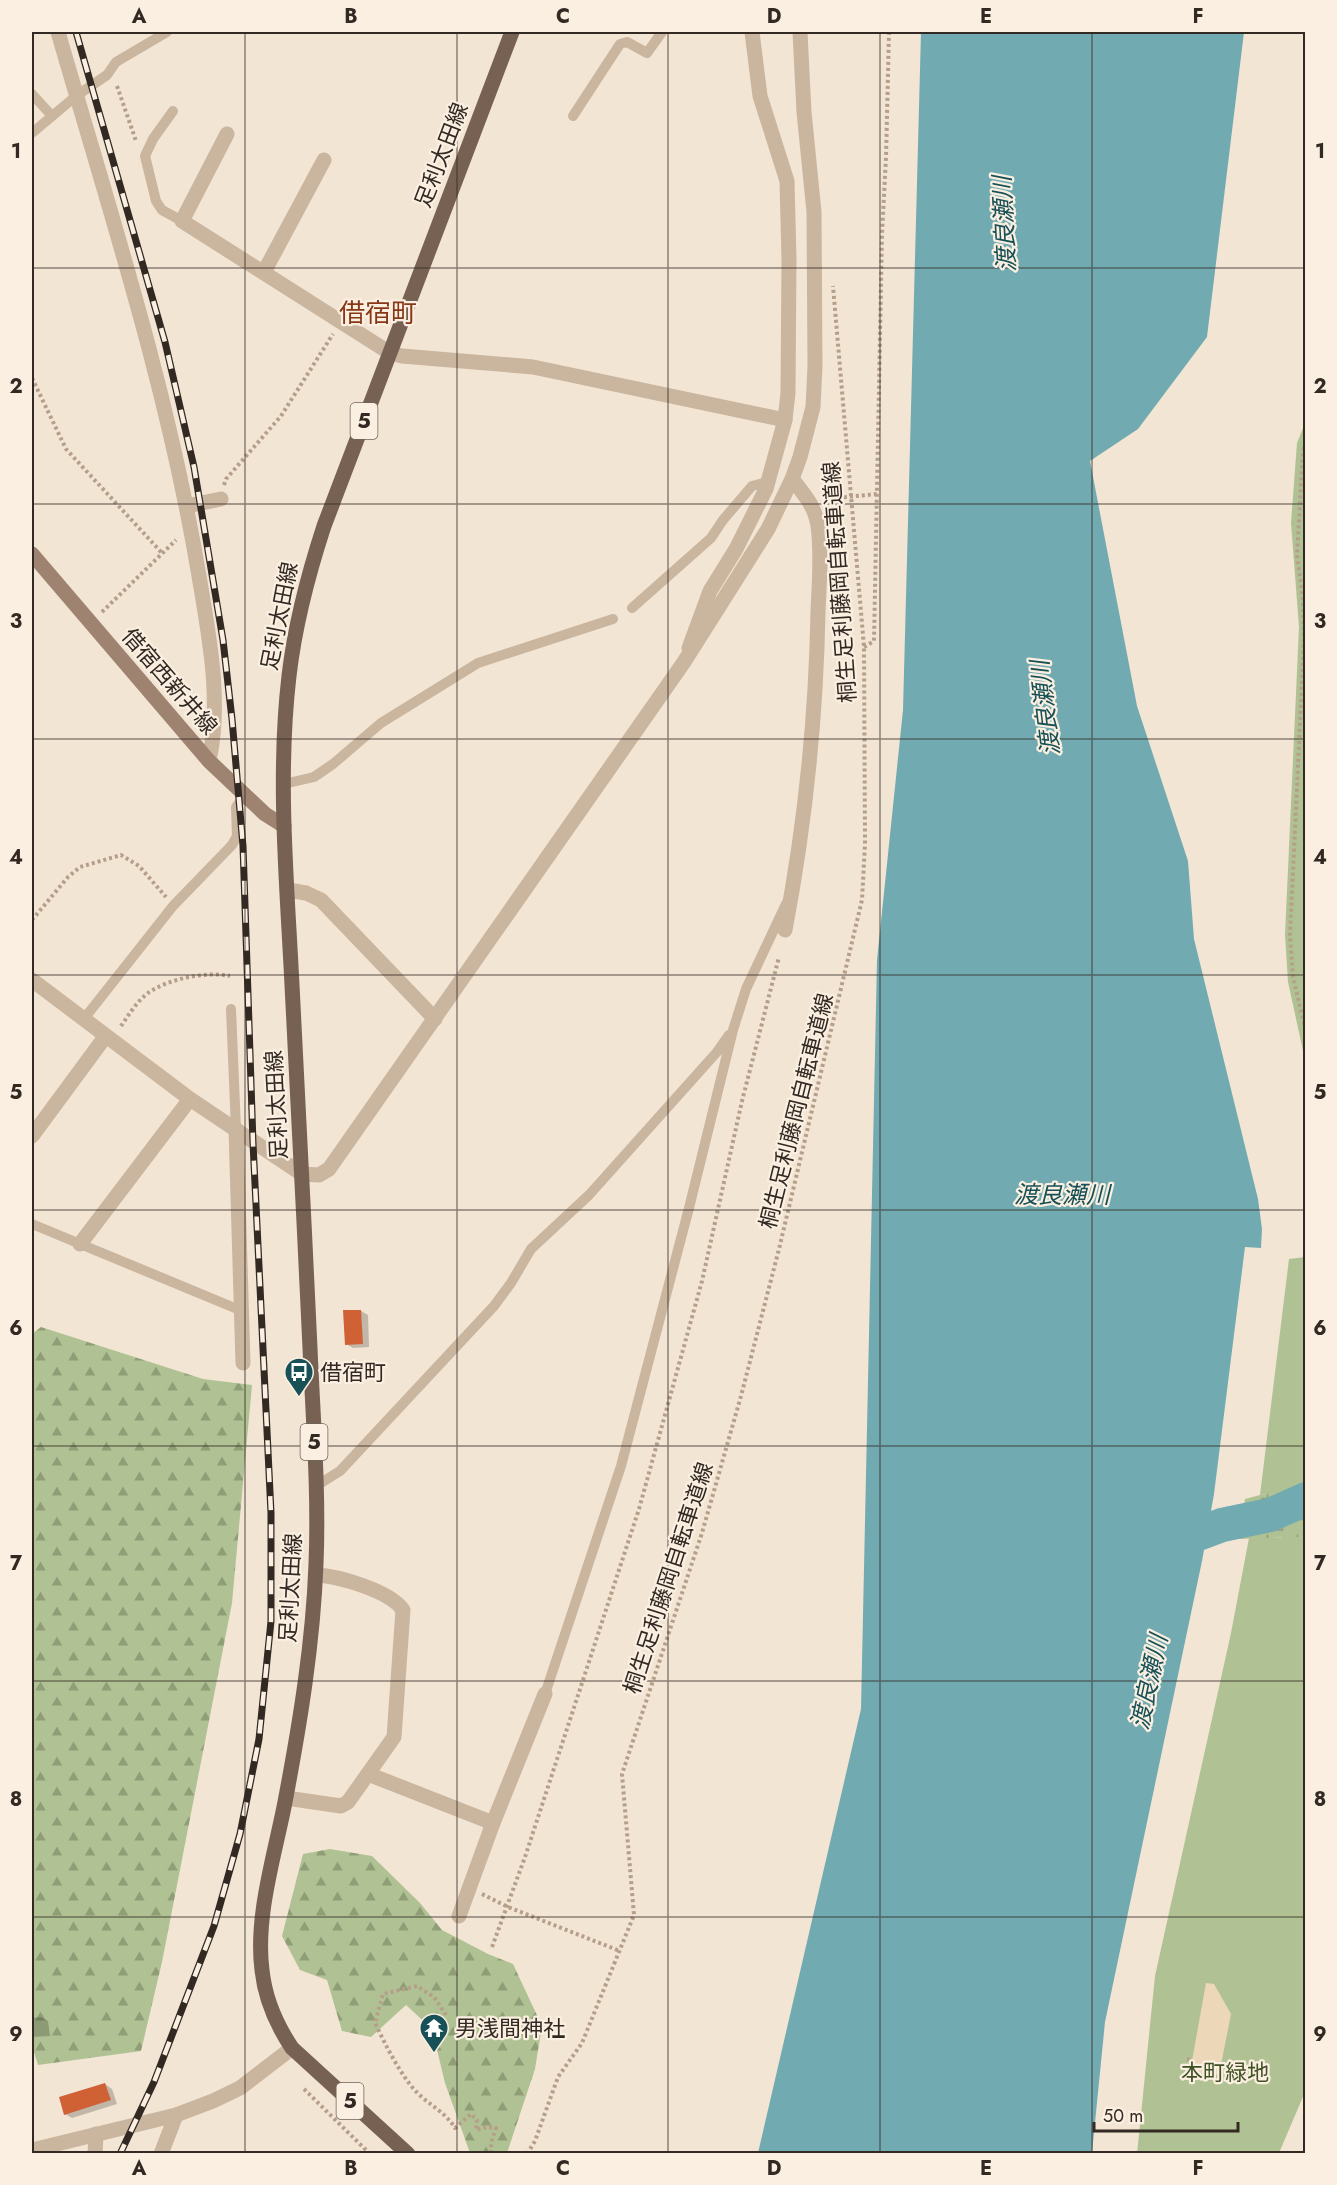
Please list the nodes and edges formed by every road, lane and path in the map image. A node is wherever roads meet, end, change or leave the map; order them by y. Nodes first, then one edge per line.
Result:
1 (58, 32) edge
2 (167, 32) edge
3 (512, 32) edge
4 (663, 32) edge
5 (752, 32) edge
6 (800, 32) edge
7 (889, 32) edge
8 (106, 75) junction
9 (32, 94) edge
10 (76, 96) junction
11 (173, 111) dead end
12 (52, 116) junction
13 (573, 116) dead end
14 (32, 133) edge
15 (227, 134) dead end
16 (145, 156) junction
17 (324, 160) dead end
18 (182, 221) junction
19 (264, 272) junction
20 (833, 285) dead end
21 (340, 323) junction
22 (390, 353) junction
23 (32, 378) edge
24 (785, 420) junction
25 (1305, 442) edge
26 (792, 479) junction
27 (768, 482) junction
28 (877, 494) junction
29 (851, 497) junction
30 (221, 498) joint
31 (811, 502) junction
32 (187, 506) junction
33 (32, 554) edge
34 (632, 608) dead end
35 (613, 619) dead end
36 (91, 623) junction
37 (864, 647) junction
38 (684, 662) junction
39 (209, 761) junction
40 (284, 784) junction
41 (245, 795) junction
42 (284, 826) junction
43 (288, 890) junction
44 (793, 891) junction
45 (173, 906) junction
46 (32, 920) edge
47 (785, 930) joint
48 (230, 976) dead end
49 (32, 980) edge
50 (231, 1009) dead end
51 (435, 1018) junction
52 (83, 1020) junction
53 (733, 1030) junction
54 (1305, 1032) edge
55 (105, 1037) junction
56 (190, 1099) junction
57 (236, 1129) junction
58 (32, 1136) edge
59 (302, 1174) junction
60 (32, 1224) edge
61 (80, 1244) junction
62 (242, 1311) junction
63 (243, 1363) dead end
64 (316, 1486) junction
65 (316, 1575) junction
66 (545, 1694) joint
67 (368, 1774) junction
68 (286, 1798) junction
69 (493, 1823) junction
70 (478, 1892) dead end
71 (508, 1907) junction
72 (459, 1916) dead end
73 (492, 1947) dead end
74 (620, 1951) junction
75 (446, 2015) dead end
76 (292, 2048) junction
77 (304, 2089) dead end
78 (176, 2115) junction
79 (96, 2134) junction
80 (364, 2148) junction
81 (32, 2150) edge
82 (95, 2154) edge
83 (161, 2154) edge
84 (360, 2154) edge
85 (370, 2154) edge
86 (408, 2154) edge
87 (491, 2154) edge
88 (527, 2154) edge

1 - 10 street
2 - 8 lane
3 - 22 main road, 足利太田線 / 5
4 - 13 lane
5 - 24 street
6 - 26 street
7 - 28 path
8 - 10 lane
8 - 16 path
9 - 12 lane
10 - 12 lane
10 - 32 street
11 - 16 lane
12 - 14 lane
15 - 18 street
16 - 18 lane
17 - 19 street
18 - 19 street
19 - 21 street
20 - 29 path, 桐生足利藤岡自転車道線
21 - 22 street
21 - 30 path
22 - 24 street
22 - 40 main road, 足利太田線 / 5
23 - 36 path
24 - 27 street
25 - 54 path
26 - 31 street
26 - 38 street
27 - 34 lane
27 - 38 street
28 - 29 path
28 - 37 path
29 - 31 path
29 - 37 path, 桐生足利藤岡自転車道線
30 - 32 street
31 - 44 street
32 - 39 street
33 - 36 main road, 借宿西新井線
35 - 40 lane
36 - 39 main road, 借宿西新井線
37 - 74 path, 桐生足利藤岡自転車道線
38 - 51 street
39 - 41 main road, 借宿西新井線
40 - 42 main road, 足利太田線 / 5
41 - 42 main road, 借宿西新井線
41 - 45 lane
42 - 43 main road, 足利太田線 / 5
43 - 51 street
43 - 59 main road, 足利太田線 / 5
44 - 47 street
44 - 53 lane
45 - 46 path
45 - 52 lane
47 - 71 path
48 - 55 path
49 - 52 street
50 - 57 lane
51 - 59 street
52 - 55 street
53 - 64 lane
53 - 66 lane
55 - 56 street
55 - 58 street
56 - 57 street
56 - 61 street
57 - 59 street
57 - 62 street
59 - 64 main road, 足利太田線 / 5
60 - 61 lane
61 - 62 lane
62 - 63 street
64 - 65 main road, 足利太田線 / 5
65 - 67 street
65 - 68 main road, 足利太田線 / 5
66 - 69 street
67 - 68 street
67 - 69 street
68 - 76 main road, 足利太田線 / 5
69 - 72 street
70 - 71 path
71 - 73 path
71 - 74 path
74 - 88 path, 桐生足利藤岡自転車道線
75 - 87 path
76 - 78 street
76 - 86 main road, 足利太田線 / 5
77 - 80 path
78 - 79 street
78 - 83 street
79 - 81 street
79 - 82 street
80 - 84 path
80 - 85 path

